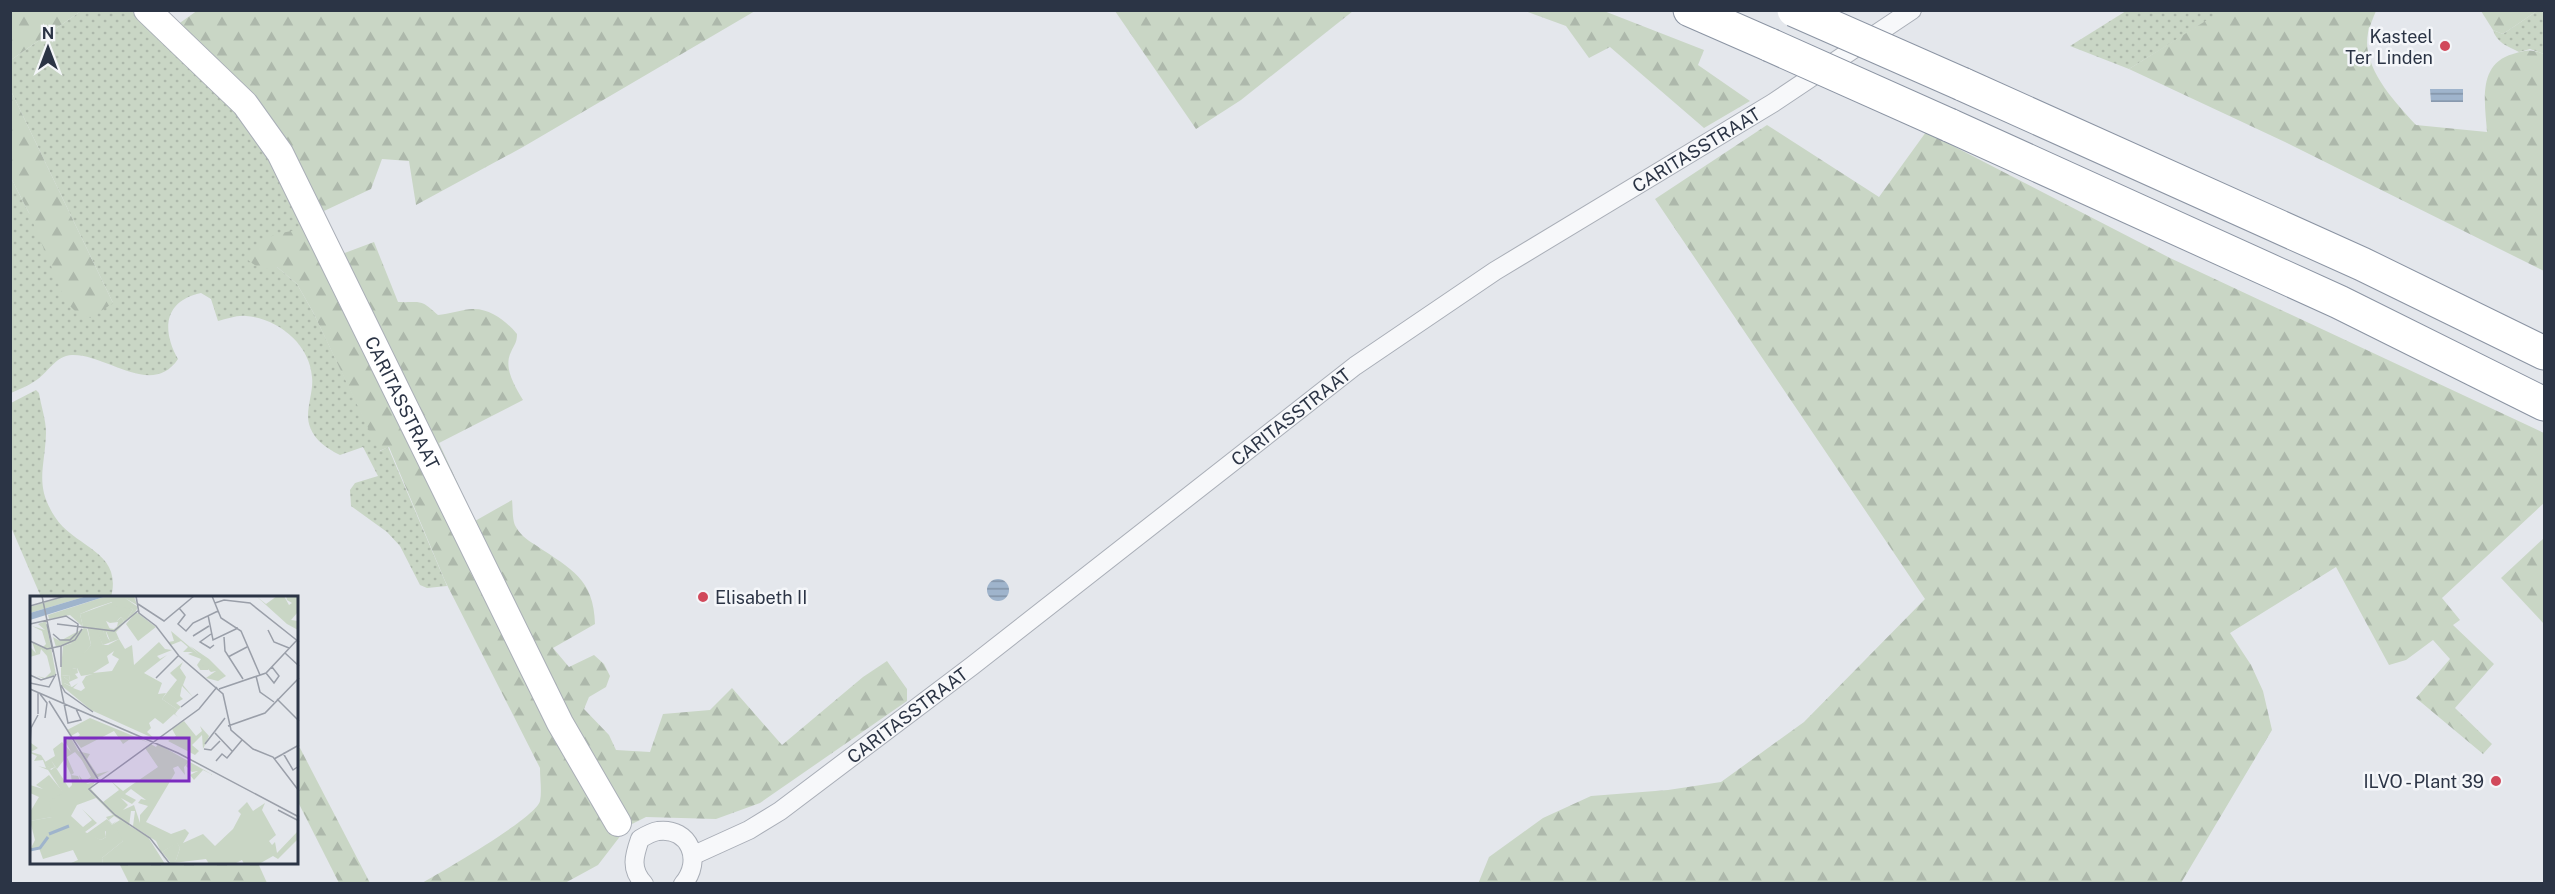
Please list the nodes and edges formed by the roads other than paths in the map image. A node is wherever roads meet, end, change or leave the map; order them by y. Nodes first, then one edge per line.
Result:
1 (147, 10) edge
2 (1690, 10) edge
3 (1794, 10) edge
4 (1912, 10) edge
5 (2544, 353) edge
6 (2544, 404) edge
7 (618, 823) joint
8 (640, 838) junction
9 (694, 855) junction
10 (643, 883) edge
11 (683, 884) edge

1 - 7 street, CARITASSTRAAT
2 - 6 highway, bridge
3 - 5 highway, bridge
4 - 9 street, CARITASSTRAAT
7 - 8 street
8 - 9 street
8 - 10 street
9 - 11 street

